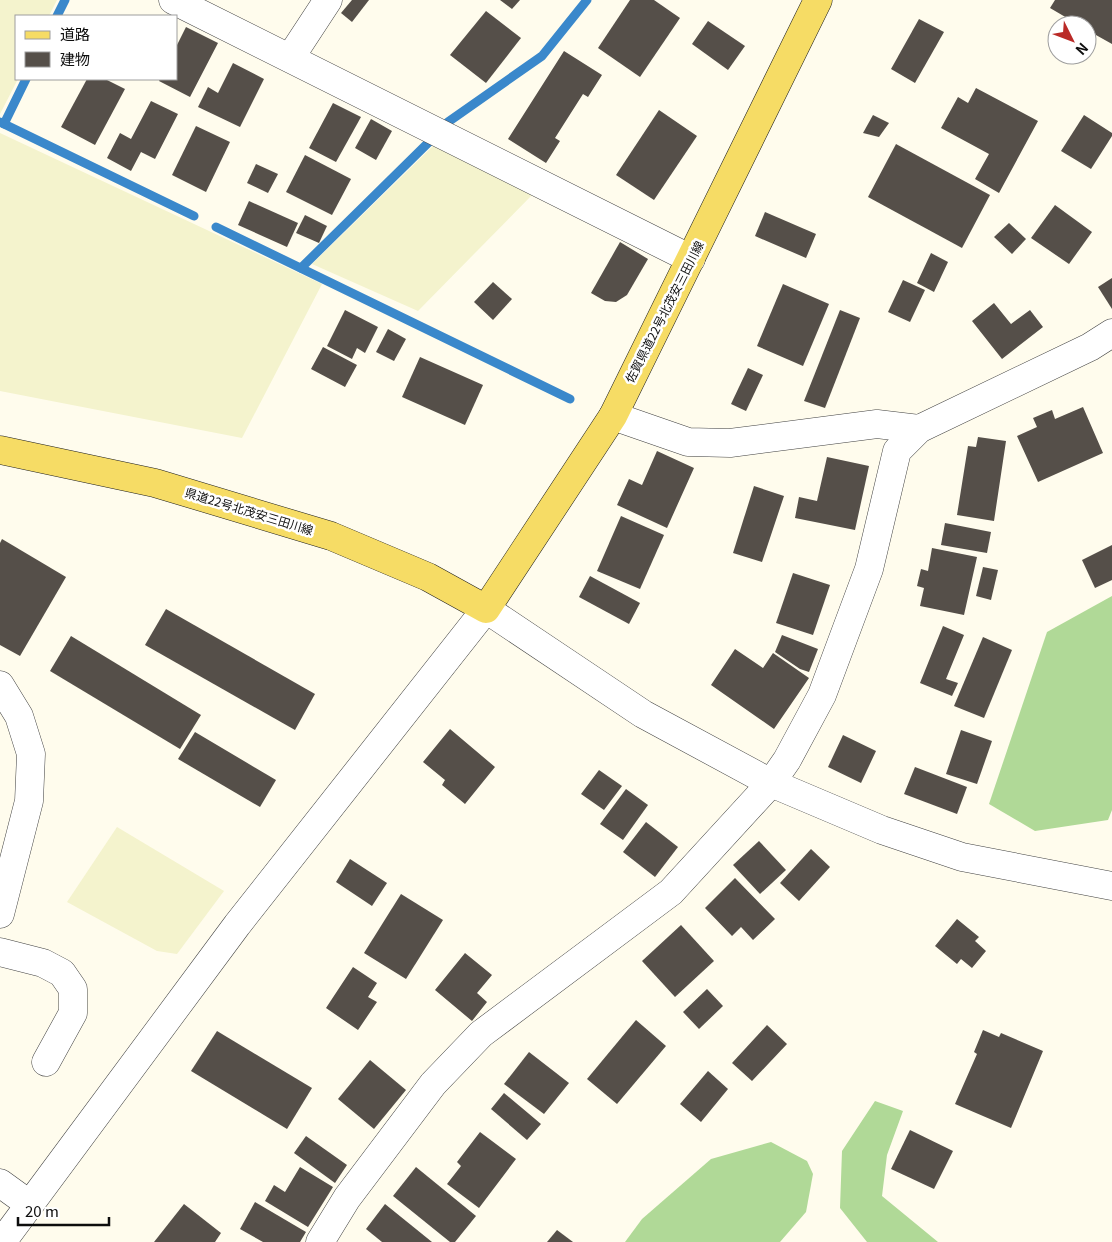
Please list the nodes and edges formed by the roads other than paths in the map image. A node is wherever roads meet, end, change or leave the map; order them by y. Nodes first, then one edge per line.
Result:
1 (173, 0) edge
2 (328, 0) edge
3 (818, 0) edge
4 (290, 58) junction
5 (692, 259) junction
6 (1112, 333) edge
7 (613, 416) junction
8 (919, 429) junction
9 (0, 450) edge
10 (486, 609) junction
11 (0, 685) edge
12 (771, 783) junction
13 (1112, 886) edge
14 (0, 914) edge
15 (0, 952) edge
16 (46, 1062) dead end
17 (0, 1182) edge
18 (30, 1204) junction
19 (2, 1242) edge
20 (320, 1242) edge

1 - 4 street
2 - 4 street
3 - 5 main road, 佐賀県道22号北茂安三田川線
4 - 5 street
5 - 7 main road, 佐賀県道22号北茂安三田川線
6 - 8 street
7 - 8 street
7 - 10 main road, 佐賀県道22号北茂安三田川線
8 - 12 street
9 - 10 main road, 県道22号北茂安三田川線
10 - 12 street
10 - 18 street
11 - 14 street
12 - 13 street
12 - 20 street
15 - 16 street
17 - 18 street
18 - 19 street

